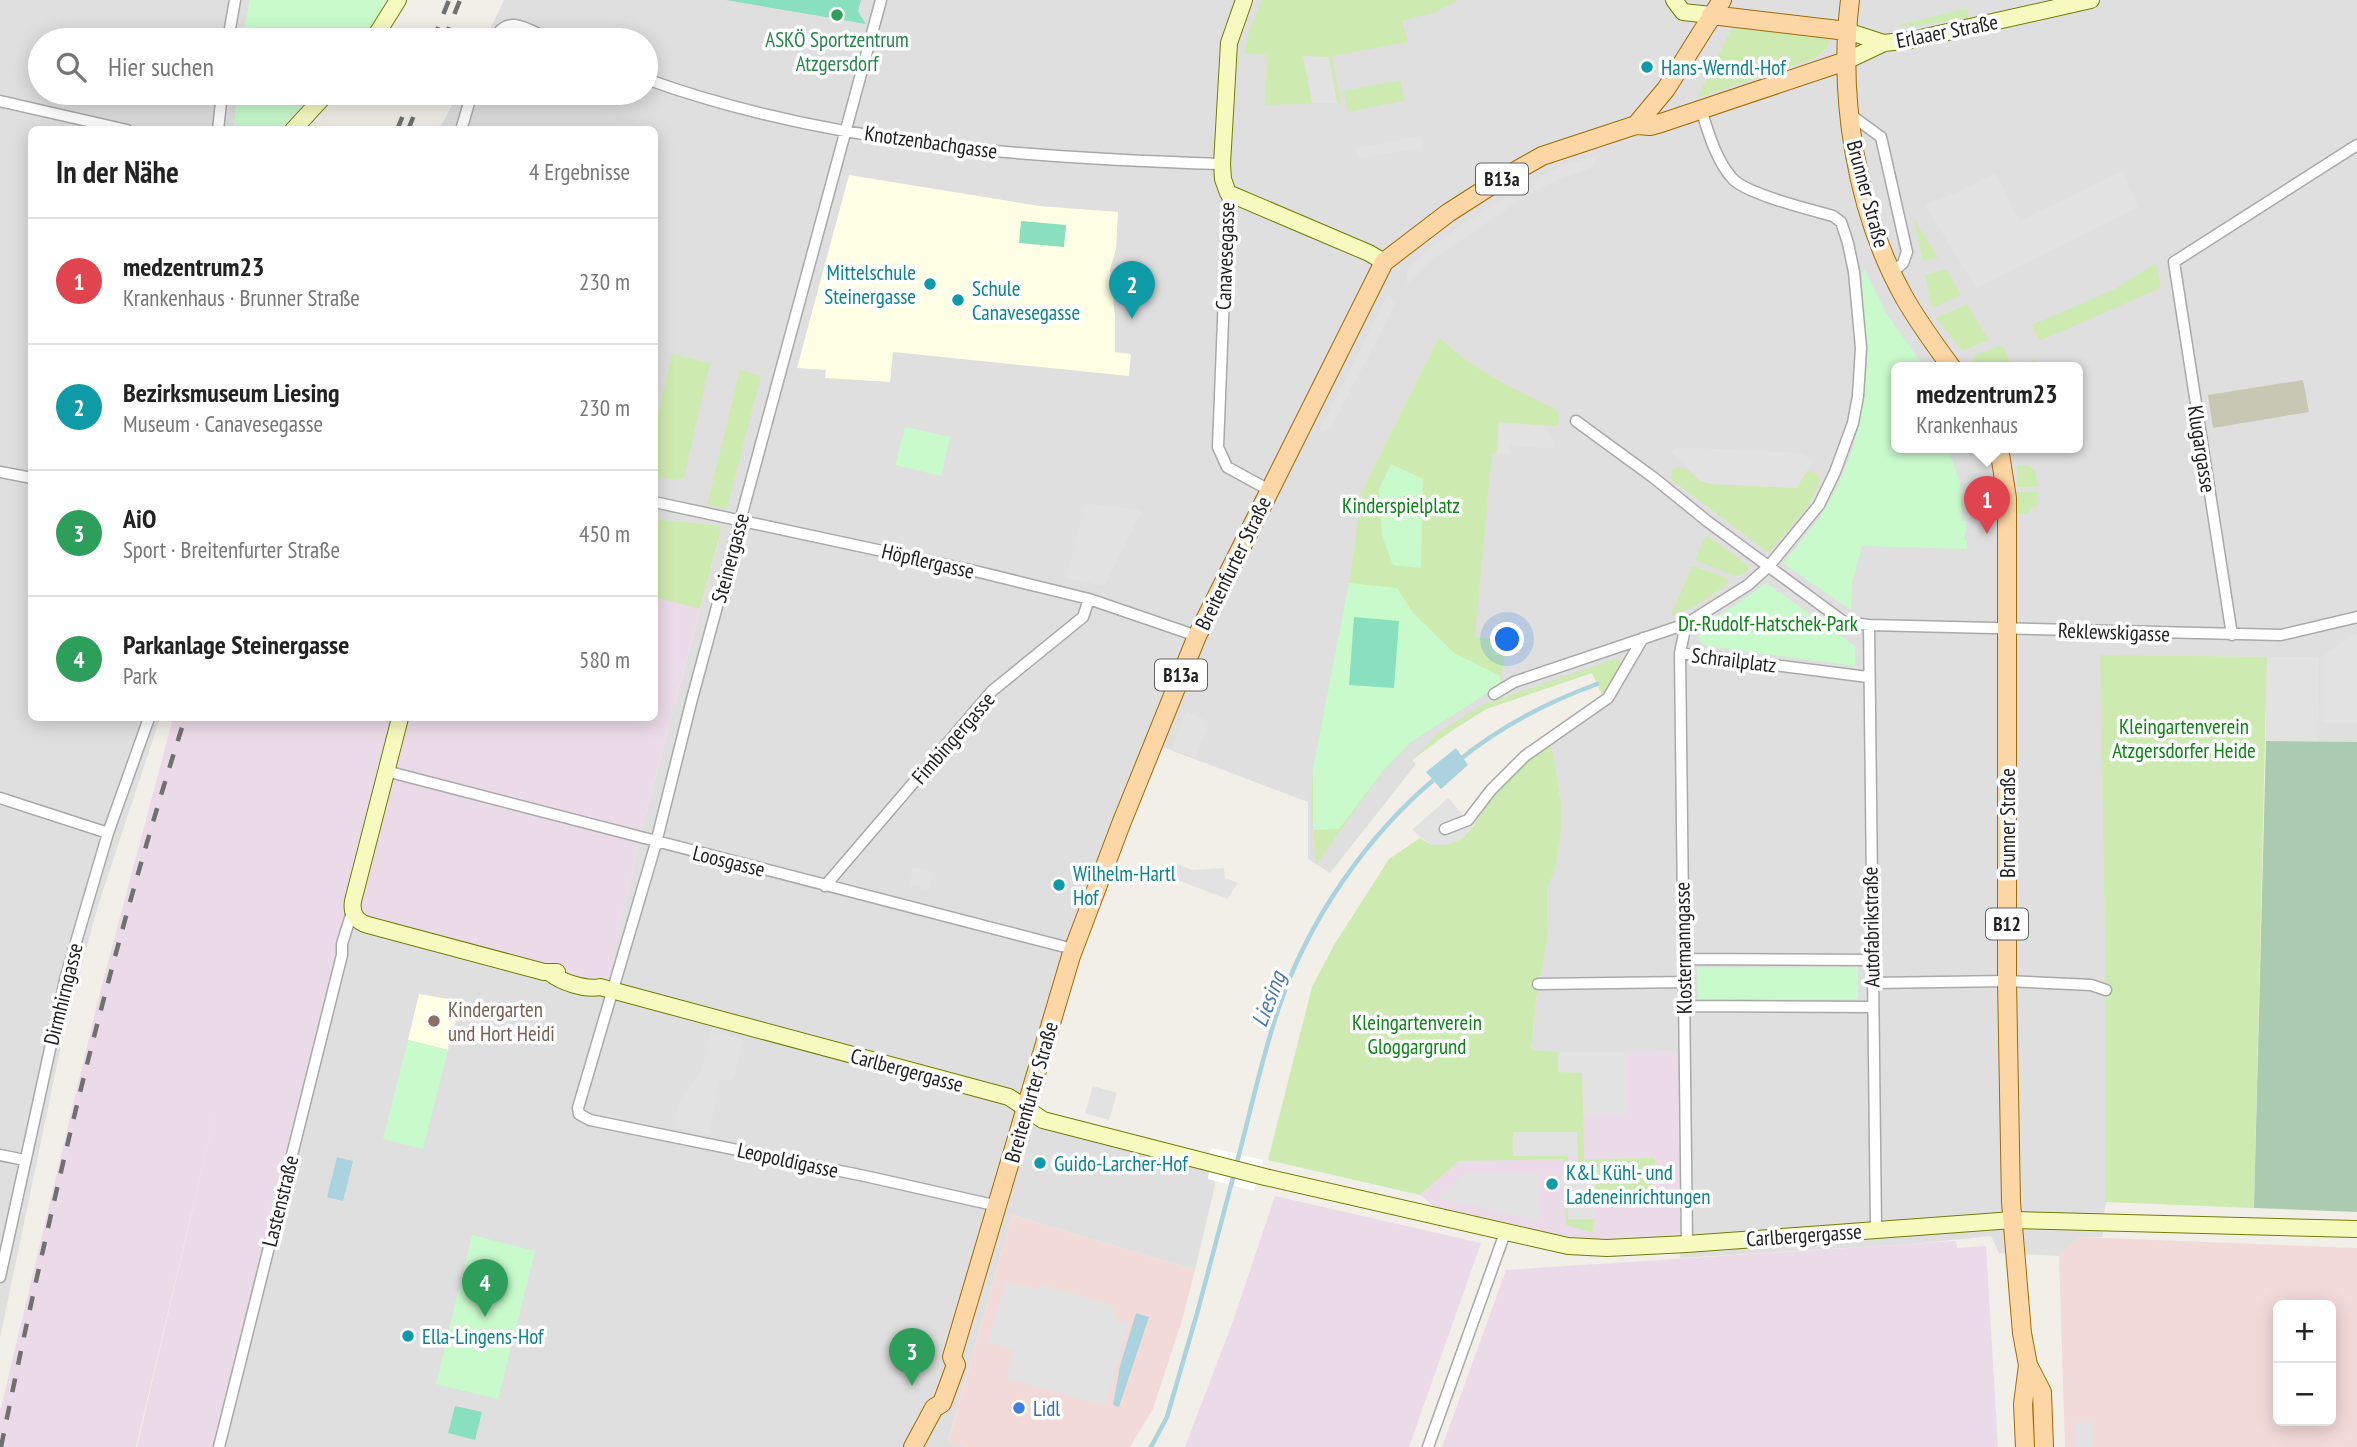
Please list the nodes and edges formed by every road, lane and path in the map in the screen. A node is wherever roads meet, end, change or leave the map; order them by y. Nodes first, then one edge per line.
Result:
1 (235, 0) edge
2 (398, 0) edge
3 (881, 0) edge
4 (1244, 0) edge
5 (1674, 0) edge
6 (1850, 0) edge
7 (2091, 0) edge
8 (1717, 7) edge
9 (230, 28) edge
10 (380, 28) edge
11 (500, 28) edge
12 (523, 28) edge
13 (1847, 31) junction
14 (1884, 43) junction
15 (1846, 61) junction
16 (658, 83) edge
17 (1666, 89) junction
18 (0, 100) edge
19 (221, 105) edge
20 (316, 105) edge
21 (468, 105) edge
22 (1695, 112) junction
23 (1848, 113) junction
24 (1636, 125) junction
25 (110, 126) edge
26 (218, 126) edge
27 (297, 126) edge
28 (462, 126) edge
29 (845, 130) junction
30 (2357, 145) edge
31 (1222, 164) junction
32 (1228, 193) junction
33 (1384, 262) junction
34 (1892, 273) junction
35 (1948, 362) edge
36 (1576, 421) dead end
37 (2000, 453) edge
38 (0, 472) edge
39 (28, 477) edge
40 (1269, 490) junction
41 (658, 503) edge
42 (741, 519) junction
43 (1769, 566) junction
44 (1089, 600) junction
45 (2357, 617) edge
46 (1686, 624) junction
47 (1868, 625) junction
48 (2007, 629) junction
49 (2231, 635) junction
50 (1196, 636) junction
51 (1643, 638) junction
52 (1680, 653) junction
53 (1868, 677) junction
54 (1494, 694) dead end
55 (148, 721) edge
56 (399, 721) edge
57 (386, 771) junction
58 (0, 798) edge
59 (1445, 829) dead end
60 (108, 833) junction
61 (656, 843) junction
62 (825, 886) junction
63 (352, 912) junction
64 (1073, 949) junction
65 (1683, 959) junction
66 (1871, 960) junction
67 (2007, 981) junction
68 (1685, 982) junction
69 (1872, 983) junction
70 (1538, 984) dead end
71 (607, 988) junction
72 (2106, 990) dead end
73 (1684, 1006) junction
74 (1872, 1007) junction
75 (1026, 1108) junction
76 (579, 1114) joint
77 (0, 1155) edge
78 (25, 1160) junction
79 (998, 1206) junction
80 (2013, 1220) junction
81 (2357, 1229) edge
82 (1876, 1230) junction
83 (1505, 1233) junction
84 (1687, 1244) junction
85 (0, 1277) edge
86 (2028, 1365) junction
87 (916, 1446) edge
88 (219, 1447) edge
89 (1428, 1447) edge
90 (2025, 1447) edge
91 (2044, 1447) edge

1 - 9 street
2 - 10 street
3 - 29 street, Steinergasse
4 - 31 street, Canavesegasse
5 - 8 street
6 - 13 main road, Brunner Straße
7 - 14 street, Erlaaer Straße
8 - 13 main road
8 - 17 main road
11 - 12 street
13 - 14 street
13 - 15 main road, Brunner Straße
14 - 15 street
15 - 22 main road, Breitenfurter Straße
15 - 23 main road, Brunner Straße
16 - 29 street, Knotzenbachgasse
17 - 22 main road
17 - 24 main road
18 - 25 street
19 - 26 street
20 - 27 street
21 - 28 street
22 - 24 main road, Breitenfurter Straße
22 - 43 street, Schrailplatz
23 - 34 main road, Brunner Straße
23 - 34 street, Brunner Straße
24 - 33 main road, Breitenfurter Straße / B13a
29 - 31 street, Knotzenbachgasse
29 - 42 street, Steinergasse
30 - 49 street, Klugargasse
31 - 32 street, Canavesegasse
32 - 33 street
32 - 40 street, Canavesegasse
33 - 40 main road, Breitenfurter Straße / B13a
34 - 35 main road, Brunner Straße
36 - 43 street
37 - 48 main road, Brunner Straße / B12
38 - 39 street
40 - 50 main road, Breitenfurter Straße / B13a
41 - 42 street, Höpflergasse
42 - 44 street, Höpflergasse
42 - 61 street, Steinergasse
43 - 46 street, Schrailplatz
43 - 47 street
44 - 50 street, Höpflergasse
44 - 62 street, Fimbingergasse
45 - 49 street, Reklewskigasse
46 - 51 street
46 - 52 street, Schrailplatz
47 - 48 street, Reklewskigasse
47 - 53 street, Autofabrikstraße
48 - 49 street, Reklewskigasse
48 - 67 main road, Brunner Straße / B12
50 - 64 main road, Breitenfurter Straße / B13a
51 - 54 street
51 - 59 street
52 - 53 street, Schrailplatz
52 - 65 street, Klostermanngasse
53 - 66 street, Autofabrikstraße
55 - 60 street, Dirmhirngasse
56 - 57 street, Lastenstraße
57 - 61 street, Loosgasse
57 - 63 street, Lastenstraße
58 - 60 street
60 - 78 street, Dirmhirngasse
61 - 62 street, Loosgasse
61 - 71 street, Steinergasse
62 - 64 street, Loosgasse
63 - 71 street, Carlbergergasse
63 - 88 street, Lastenstraße
64 - 75 main road, Breitenfurter Straße / B13a
65 - 66 street
65 - 68 street, Klostermanngasse
66 - 69 street, Autofabrikstraße
67 - 69 street
67 - 72 street
67 - 80 main road, Brunner Straße / B12
68 - 70 street
68 - 73 street, Klostermanngasse
69 - 74 street, Autofabrikstraße
71 - 75 street, Carlbergergasse
71 - 76 street, Steinergasse
73 - 74 street
73 - 84 street, Klostermanngasse
74 - 82 street, Autofabrikstraße
75 - 79 main road, Breitenfurter Straße / B13a
75 - 83 street, Carlbergergasse
76 - 79 street, Leopoldigasse
77 - 78 street
78 - 85 street, Dirmhirngasse
79 - 87 main road, Breitenfurter Straße / B13a
80 - 81 street, Carlbergergasse
80 - 82 street, Carlbergergasse
80 - 86 main road, Brunner Straße / B12
82 - 84 street, Carlbergergasse
83 - 84 street, Carlbergergasse
83 - 89 street
86 - 90 main road, Brunner Straße / B12
86 - 91 main road, Brunner Straße / B12

